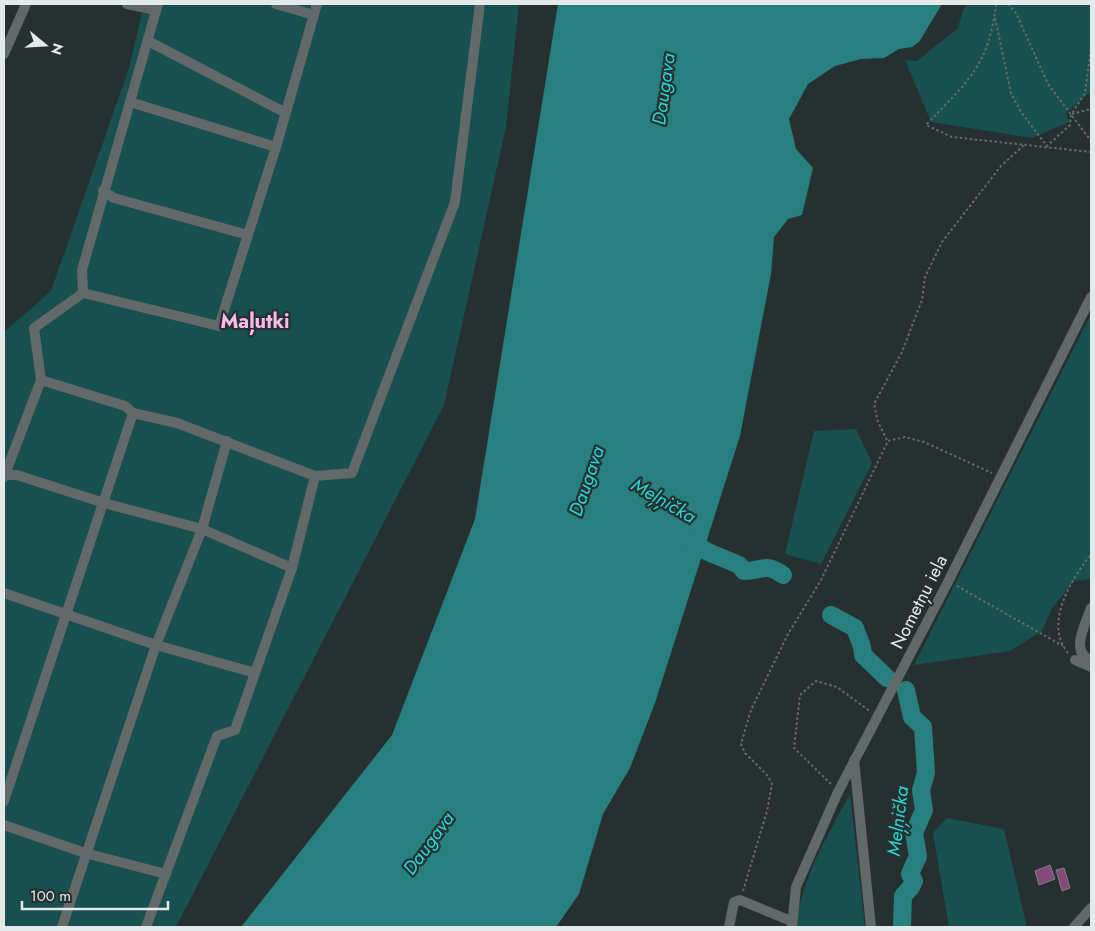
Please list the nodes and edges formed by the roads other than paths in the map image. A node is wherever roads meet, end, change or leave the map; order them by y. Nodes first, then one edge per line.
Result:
1 (26, 4) edge
2 (127, 4) edge
3 (276, 4) edge
4 (318, 4) edge
5 (480, 4) edge
6 (157, 7) edge
7 (314, 15) junction
8 (148, 41) junction
9 (4, 54) edge
10 (130, 102) junction
11 (286, 113) junction
12 (276, 147) junction
13 (103, 191) junction
14 (248, 235) junction
15 (83, 293) junction
16 (1091, 297) edge
17 (41, 380) junction
18 (133, 413) junction
19 (227, 441) junction
20 (5, 476) edge
21 (315, 476) junction
22 (104, 503) junction
23 (202, 529) junction
24 (292, 568) junction
25 (4, 593) edge
26 (1091, 608) edge
27 (67, 615) junction
28 (156, 645) junction
29 (1075, 660) road end
30 (1091, 660) edge
31 (1091, 667) edge
32 (255, 673) junction
33 (854, 759) junction
34 (4, 801) edge
35 (4, 825) edge
36 (85, 853) junction
37 (166, 874) junction
38 (1091, 908) edge
39 (792, 924) edge
40 (62, 927) edge
41 (146, 927) edge
42 (728, 927) edge
43 (871, 927) edge
44 (1074, 927) edge

1 - 9 street
2 - 6 street
3 - 7 street
4 - 7 street
5 - 21 street
6 - 8 street
7 - 11 street
8 - 10 street
8 - 11 street
10 - 12 street
10 - 13 street
11 - 12 street
12 - 14 street
13 - 14 street
13 - 15 street
14 - 15 street
15 - 17 street
16 - 33 street, Nometņu iela
17 - 18 street
17 - 20 street
18 - 19 street
18 - 22 street
19 - 21 street
19 - 23 street
20 - 22 street
21 - 24 street
22 - 23 street
22 - 27 street
23 - 24 street
23 - 28 street
24 - 32 street
25 - 27 street
26 - 30 street
27 - 28 street
27 - 34 street
28 - 32 street
28 - 36 street
29 - 31 street
32 - 37 street
33 - 39 street, Nometņu iela
33 - 43 street
35 - 36 street
36 - 37 street
36 - 40 street
37 - 41 street
38 - 44 street
39 - 42 street

